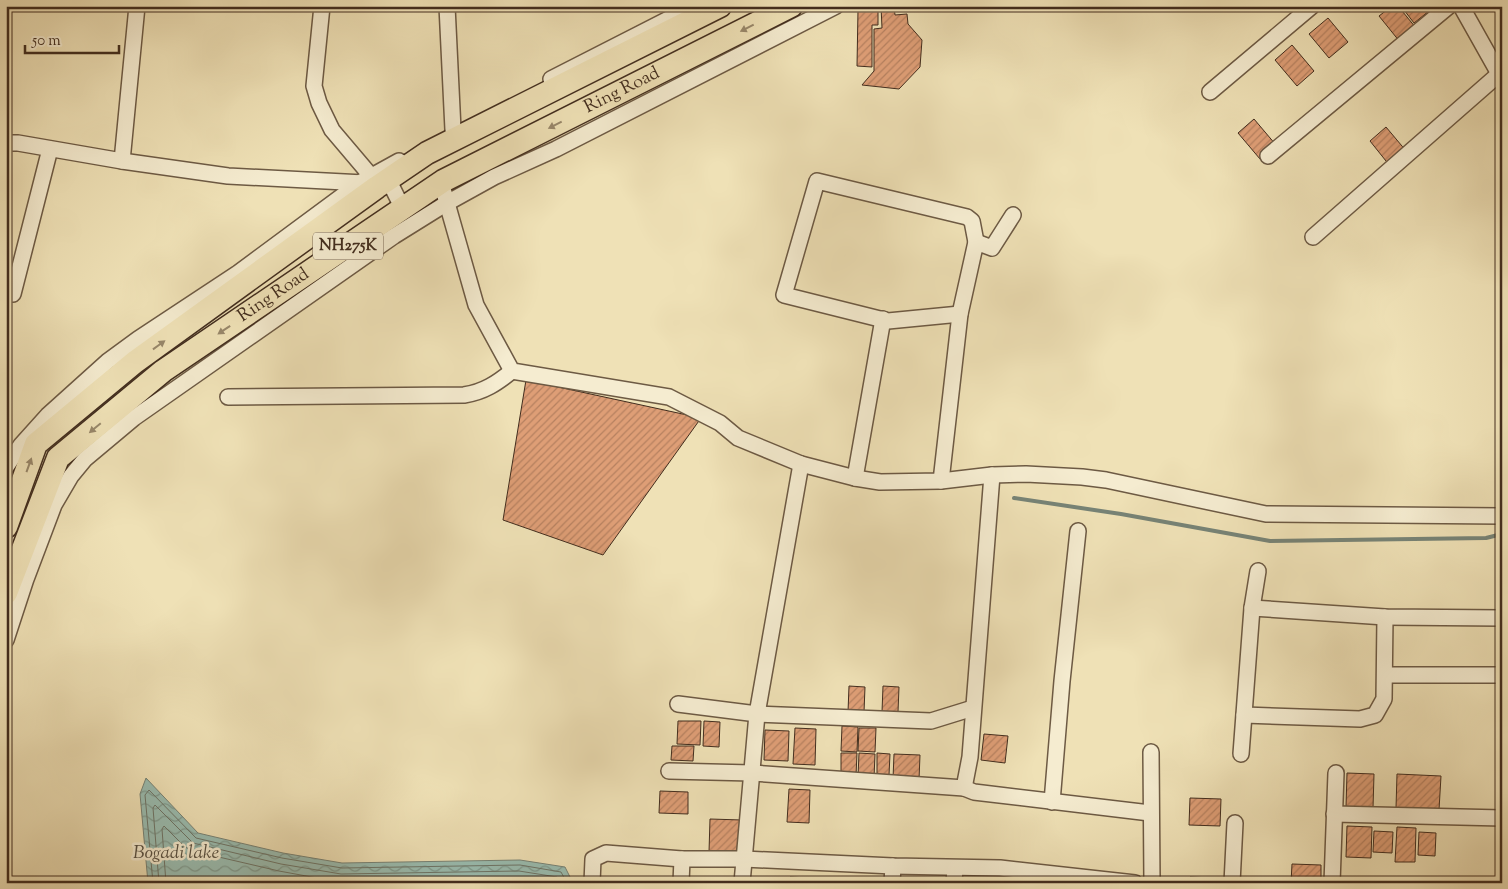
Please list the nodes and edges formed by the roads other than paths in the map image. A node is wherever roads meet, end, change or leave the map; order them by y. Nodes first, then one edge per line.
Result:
1 (137, 6) edge
2 (322, 6) edge
3 (447, 6) edge
4 (694, 6) edge
5 (720, 6) edge
6 (791, 6) edge
7 (836, 6) edge
8 (1312, 6) edge
9 (1449, 6) edge
10 (1461, 6) edge
11 (675, 11) edge
12 (1500, 76) edge
13 (1210, 92) dead end
14 (453, 130) junction
15 (6, 143) edge
16 (50, 149) junction
17 (1268, 156) dead end
18 (122, 161) junction
19 (374, 181) junction
20 (444, 193) junction
21 (403, 209) junction
22 (1013, 215) dead end
23 (1312, 237) dead end
24 (976, 242) junction
25 (13, 294) dead end
26 (960, 314) junction
27 (883, 319) junction
28 (130, 355) junction
29 (512, 371) junction
30 (228, 397) dead end
31 (801, 464) junction
32 (6, 467) edge
33 (992, 475) junction
34 (855, 478) junction
35 (941, 481) junction
36 (1502, 516) edge
37 (6, 527) edge
38 (1078, 531) dead end
39 (1258, 571) dead end
40 (6, 593) edge
41 (1252, 608) junction
42 (1385, 617) junction
43 (1502, 618) edge
44 (6, 640) edge
45 (1385, 675) junction
46 (1502, 675) edge
47 (678, 704) dead end
48 (973, 708) junction
49 (757, 714) junction
50 (1244, 715) junction
51 (1151, 752) dead end
52 (1241, 754) dead end
53 (669, 771) dead end
54 (752, 773) junction
55 (1336, 773) dead end
56 (964, 788) junction
57 (1052, 802) junction
58 (1150, 813) junction
59 (1334, 814) junction
60 (1502, 818) edge
61 (1235, 823) dead end
62 (682, 859) junction
63 (744, 859) junction
64 (893, 866) junction
65 (955, 875) edge
66 (1001, 876) edge
67 (592, 883) edge
68 (681, 883) edge
69 (742, 883) edge
70 (892, 883) edge
71 (1135, 883) edge
72 (1152, 883) edge
73 (1232, 883) edge
74 (1332, 883) edge

1 - 18 street
2 - 19 street
3 - 14 street
4 - 11 street
5 - 19 highway, Ring Road / NH275K
6 -> 20 highway, Ring Road / NH275K
7 - 20 street
8 - 13 street
9 - 17 street
10 - 12 street
11 - 14 street
12 - 23 street
14 - 19 street
15 - 16 street
16 - 18 street
16 - 25 street
18 - 19 street
19 - 21 street
19 - 28 highway, Ring Road / NH275K
20 - 21 highway, Ring Road / NH275K
20 - 29 street
20 - 44 street
21 -> 40 highway, Ring Road / NH275K
22 - 24 street
24 - 26 street
24 - 27 street
26 - 27 street
26 - 35 street
27 - 34 street
28 - 32 street
37 -> 28 highway, Ring Road / NH275K
29 - 30 street
29 - 31 street
31 - 34 street
31 - 49 street
33 - 35 street
33 - 36 street
33 - 48 street
34 - 35 street
38 - 57 street
39 - 41 street
41 - 42 street
41 - 50 street
42 - 43 street
42 - 45 street
45 - 46 street
45 - 50 street
47 - 49 street
48 - 49 street
48 - 56 street
49 - 54 street
50 - 52 street
51 - 58 street
53 - 54 street
54 - 56 street
54 - 63 street
55 - 59 street
56 - 57 street
57 - 58 street
58 - 72 street
59 - 60 street
59 - 74 street
61 - 73 street
62 - 63 street
62 - 67 street
62 - 68 street
63 - 64 street
63 - 69 street
64 - 65 street
64 - 70 street
65 - 66 street
66 - 71 street

